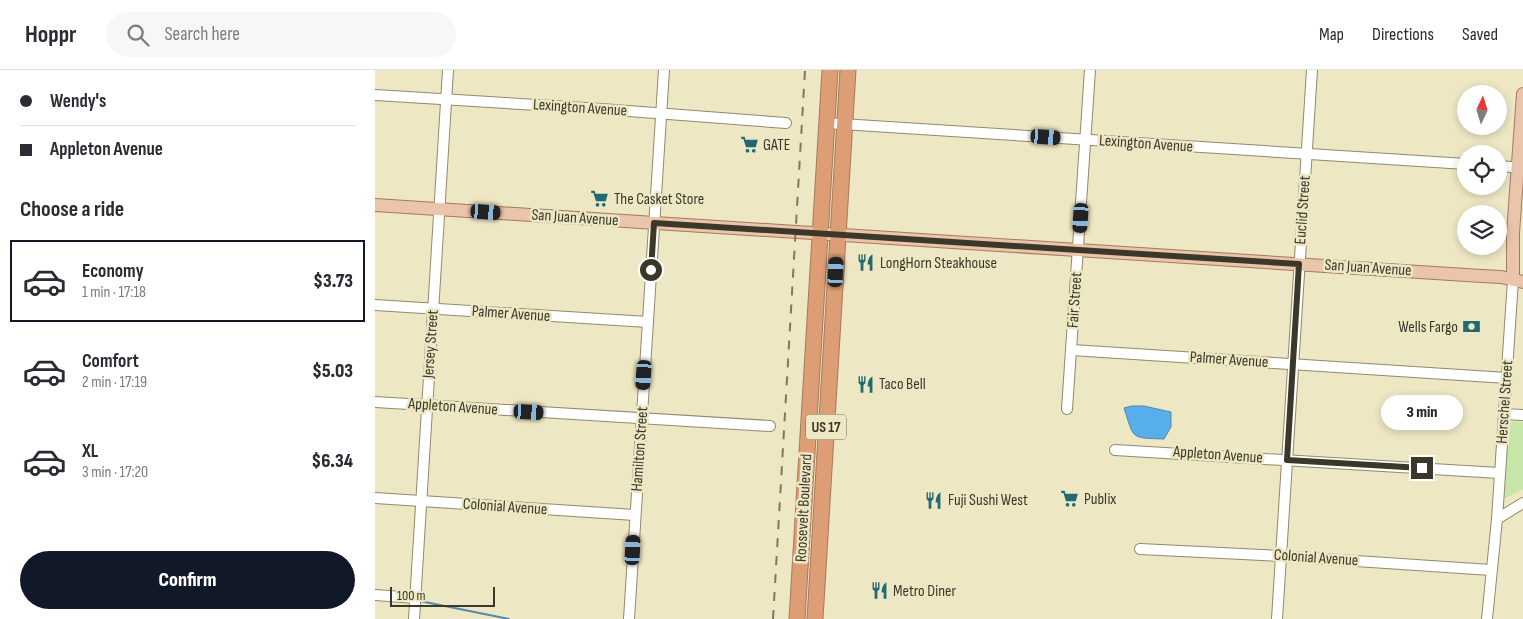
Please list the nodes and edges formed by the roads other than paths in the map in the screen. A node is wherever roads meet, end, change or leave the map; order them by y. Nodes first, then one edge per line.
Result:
1 (448, 70) edge
2 (664, 70) edge
3 (829, 70) edge
4 (848, 70) edge
5 (1090, 70) edge
6 (1312, 70) edge
7 (1523, 94) edge
8 (375, 95) edge
9 (446, 99) junction
10 (661, 114) junction
11 (786, 123) dead end
12 (826, 123) junction
13 (844, 124) junction
14 (1086, 140) junction
15 (1307, 154) junction
16 (1457, 163) edge
17 (1507, 166) edge
18 (1520, 167) edge
19 (375, 205) edge
20 (439, 209) junction
21 (654, 223) junction
22 (820, 233) junction
23 (838, 234) junction
24 (1079, 250) junction
25 (1299, 264) junction
26 (1518, 281) edge
27 (375, 305) edge
28 (433, 309) junction
29 (648, 322) junction
30 (813, 339) junction
31 (1072, 350) junction
32 (1293, 364) junction
33 (1507, 378) junction
34 (375, 402) edge
35 (427, 405) junction
36 (1067, 409) dead end
37 (1504, 414) junction
38 (827, 415) junction
39 (1523, 415) edge
40 (641, 418) junction
41 (770, 426) dead end
42 (1115, 450) dead end
43 (1287, 460) junction
44 (1499, 473) junction
45 (375, 498) edge
46 (421, 501) junction
47 (1523, 503) edge
48 (635, 515) junction
49 (1497, 519) junction
50 (1140, 549) dead end
51 (1281, 556) junction
52 (1491, 570) junction
53 (375, 595) edge
54 (798, 596) junction
55 (415, 598) junction
56 (414, 619) edge
57 (629, 619) edge
58 (797, 619) edge
59 (803, 619) edge
60 (815, 619) edge
61 (1277, 619) edge
62 (1487, 619) edge

1 - 9 street, Jersey Street
2 - 10 street, Hamilton Street
3 - 12 highway, Roosevelt Boulevard / US 17
4 - 13 highway, Roosevelt Boulevard / US 17
5 - 14 street, Fair Street
6 - 15 street, Euclid Street
7 - 18 main road, Herschel Street
8 - 9 street, Lexington Avenue
9 - 10 street, Lexington Avenue
9 - 20 street, Jersey Street
10 - 11 street, Lexington Avenue
10 - 21 street, Hamilton Street
12 - 13 street, Lexington Avenue
12 - 22 highway, Roosevelt Boulevard / US 17
13 - 14 street, Lexington Avenue
13 - 23 highway, Roosevelt Boulevard / US 17
14 - 15 street, Lexington Avenue
14 - 24 street, Fair Street
15 - 16 street, Lexington Avenue
15 - 25 street, Euclid Street
17 - 18 street
18 - 26 main road, Herschel Street
19 - 20 main road, San Juan Avenue
20 - 21 main road, San Juan Avenue
20 - 28 street, Jersey Street
21 - 22 main road, San Juan Avenue
21 - 29 street, Hamilton Street
22 - 23 main road, San Juan Avenue
22 - 30 highway, Roosevelt Boulevard / US 17
23 - 24 main road, San Juan Avenue
23 - 38 highway, Roosevelt Boulevard / US 17
24 - 25 main road, San Juan Avenue
24 - 31 street, Fair Street
25 - 26 main road, San Juan Avenue
25 - 32 street, Euclid Street
26 - 33 street, Herschel Street
27 - 28 street, Palmer Avenue
28 - 29 street, Palmer Avenue
28 - 35 street, Jersey Street
29 - 40 street, Hamilton Street
30 - 38 highway
30 - 54 highway, Roosevelt Boulevard / US 17
31 - 32 street, Palmer Avenue
31 - 36 street, Fair Street
32 - 33 street, Palmer Avenue
32 - 43 street, Euclid Street
33 - 37 street, Herschel Street
34 - 35 street, Appleton Avenue
35 - 40 street, Appleton Avenue
35 - 46 street, Jersey Street
37 - 39 street
37 - 44 street, Herschel Street
38 - 60 highway, Roosevelt Boulevard / US 17
40 - 41 street, Appleton Avenue
40 - 48 street, Hamilton Street
42 - 43 street, Appleton Avenue
43 - 44 street, Appleton Avenue
43 - 51 street, Euclid Street
44 - 49 street, Herschel Street
45 - 46 street, Colonial Avenue
46 - 48 street, Colonial Avenue
46 - 55 street, Jersey Street
47 - 49 street
48 - 57 street, Hamilton Street
49 - 52 street, Herschel Street
50 - 51 street, Colonial Avenue
51 - 52 street, Colonial Avenue
51 - 61 street, Euclid Street
52 - 62 street, Herschel Street
53 - 55 street
54 - 58 highway, Roosevelt Boulevard / US 17
54 - 59 highway
55 - 56 street, Jersey Street

